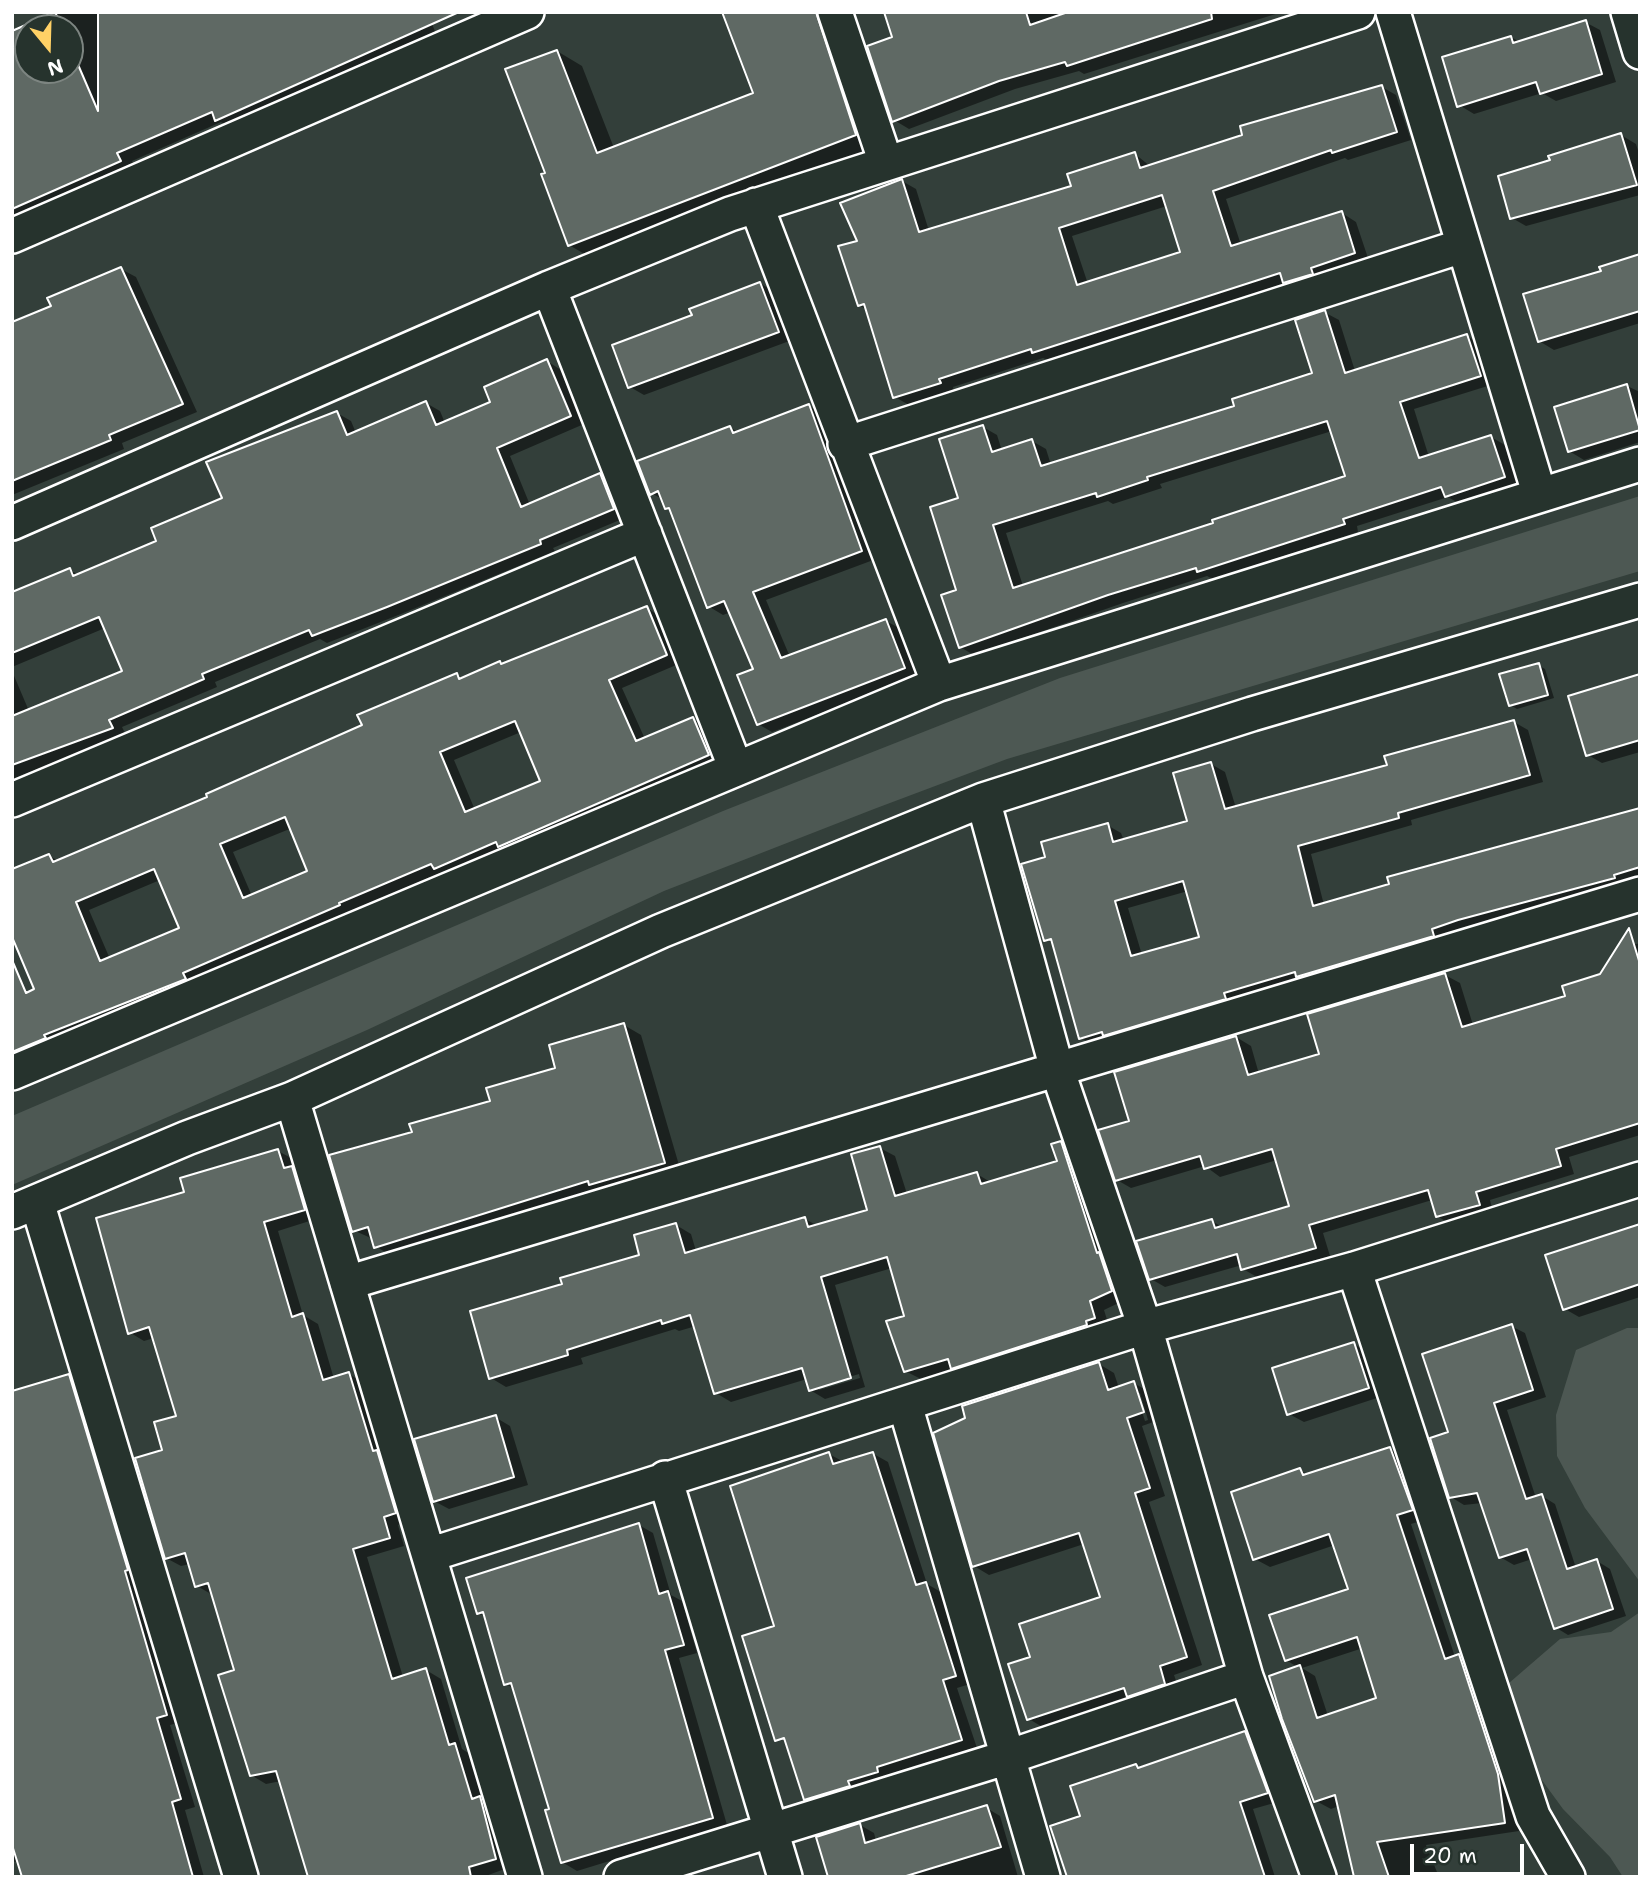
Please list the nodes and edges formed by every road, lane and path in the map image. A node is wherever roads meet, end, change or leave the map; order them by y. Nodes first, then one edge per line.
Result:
1 (527, 12) edge
2 (835, 12) edge
3 (1358, 12) edge
4 (1393, 12) edge
5 (1628, 12) edge
6 (453, 26) edge
7 (1640, 52) edge
8 (886, 163) junction
9 (755, 205) junction
10 (12, 236) edge
11 (1462, 246) junction
12 (549, 288) junction
13 (845, 444) junction
14 (1640, 464) edge
15 (1539, 493) junction
16 (12, 523) edge
17 (645, 534) junction
18 (1640, 600) edge
19 (939, 684) junction
20 (736, 769) junction
21 (12, 800) edge
22 (983, 800) junction
23 (1640, 894) edge
24 (1057, 1069) junction
25 (12, 1073) edge
26 (292, 1099) junction
27 (1640, 1179) edge
28 (24, 1207) edge
29 (1354, 1269) junction
30 (347, 1283) junction
31 (1145, 1327) junction
32 (905, 1405) junction
33 (665, 1478) junction
34 (429, 1555) junction
35 (1246, 1677) junction
36 (1008, 1757) junction
37 (771, 1830) junction
38 (241, 1877) edge
39 (525, 1877) edge
40 (621, 1877) edge
41 (785, 1877) edge
42 (1043, 1877) edge
43 (1319, 1877) edge
44 (1568, 1877) edge

1 - 6 street
2 - 8 street
3 - 8 street
4 - 11 street
5 - 7 street
6 - 10 street
8 - 9 street
9 - 12 street
9 - 13 street
11 - 13 street
11 - 15 street
12 - 16 street
12 - 17 street
13 - 19 street
14 - 15 street
15 - 19 street
17 - 20 street
17 - 21 street
18 - 22 street
19 - 20 street
20 - 25 street
22 - 24 street
22 - 26 street
23 - 24 street
24 - 30 street
24 - 31 street
26 - 28 street
26 - 30 street
27 - 29 street
28 - 38 street
29 - 31 street
29 - 44 street
30 - 34 street
31 - 32 street
31 - 35 street
32 - 33 street
32 - 36 street
33 - 34 street
33 - 37 street
34 - 39 street
35 - 36 street
35 - 43 street
36 - 37 street
36 - 42 street
37 - 40 street
37 - 41 street

